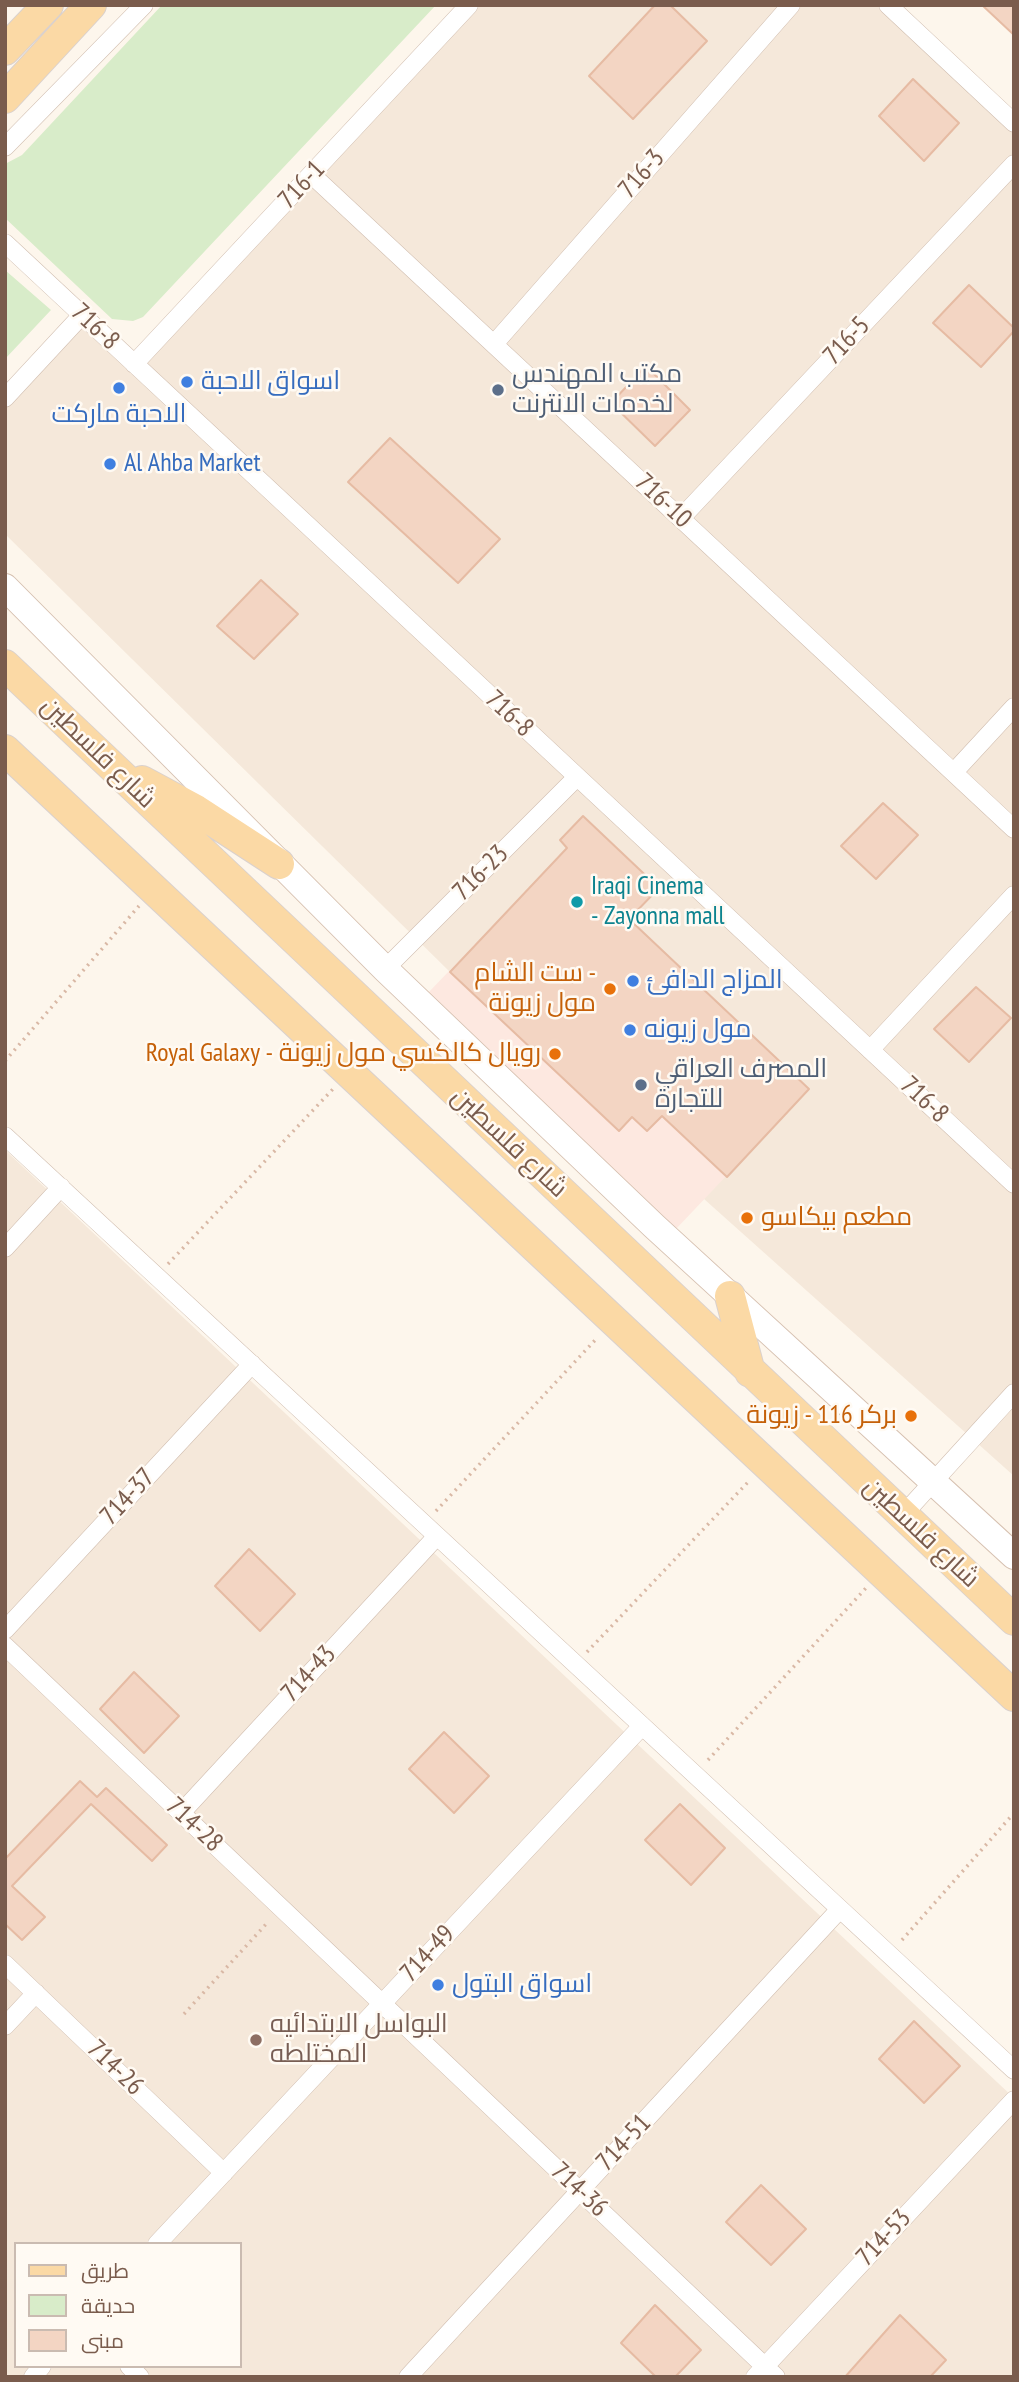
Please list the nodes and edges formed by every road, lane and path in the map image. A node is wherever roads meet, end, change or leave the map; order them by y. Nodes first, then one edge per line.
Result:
1 (48, 5) edge
2 (91, 5) edge
3 (144, 5) edge
4 (469, 5) edge
5 (791, 5) edge
6 (888, 5) edge
7 (5, 50) edge
8 (5, 99) edge
9 (1014, 123) edge
10 (5, 146) edge
11 (1014, 164) edge
12 (312, 174) junction
13 (5, 243) edge
14 (82, 315) junction
15 (494, 344) junction
16 (134, 364) junction
17 (5, 398) edge
18 (681, 518) junction
19 (5, 587) edge
20 (5, 665) edge
21 (1014, 707) edge
22 (5, 751) edge
23 (109, 764) junction
24 (954, 772) junction
25 (577, 776) junction
26 (1014, 828) edge
27 (279, 864) junction
28 (153, 889) junction
29 (1014, 895) edge
30 (385, 969) junction
31 (870, 1050) junction
32 (5, 1061) edge
33 (348, 1072) junction
34 (5, 1136) edge
35 (1014, 1184) edge
36 (61, 1187) junction
37 (5, 1248) edge
38 (157, 1276) junction
39 (730, 1296) junction
40 (614, 1321) junction
41 (251, 1364) junction
42 (750, 1372) junction
43 (1014, 1393) edge
44 (766, 1463) junction
45 (934, 1480) junction
46 (902, 1516) junction
47 (431, 1530) junction
48 (1014, 1556) edge
49 (881, 1571) junction
50 (1014, 1620) edge
51 (5, 1630) edge
52 (5, 1646) edge
53 (575, 1664) junction
54 (1014, 1696) edge
55 (642, 1726) junction
56 (695, 1774) junction
57 (181, 1813) junction
58 (1014, 1813) edge
59 (281, 1907) junction
60 (840, 1909) junction
61 (888, 1954) junction
62 (5, 1964) edge
63 (36, 1993) junction
64 (382, 2004) junction
65 (184, 2014) dead end
66 (5, 2026) edge
67 (1014, 2070) edge
68 (1014, 2100) edge
69 (224, 2173) junction
70 (580, 2190) junction
71 (159, 2242) edge
72 (765, 2373) edge
73 (408, 2377) edge

1 - 7 main road
2 - 8 main road
3 - 10 street
4 - 12 street, 716-1
5 - 15 street, 716-3
6 - 9 street
11 - 18 street, 716-5
12 - 15 street, 716-10
12 - 16 street, 716-1
13 - 14 street, 716-8
14 - 16 street, 716-8
14 - 17 street
15 - 18 street, 716-10
16 - 25 street, 716-8
18 - 24 street, 716-10
19 - 27 street
20 - 23 main road, شارع فلسطين
21 - 24 street
22 - 28 main road
23 - 27 main road
23 - 42 main road, شارع فلسطين
24 - 26 street, 716-10
25 - 30 street, 716-23
25 - 31 street, 716-8
27 - 30 street
28 - 32 path
28 - 33 main road
29 - 31 street
30 - 39 street
31 - 35 street, 716-8
33 - 38 path
33 - 40 main road
34 - 36 street
36 - 37 street
36 - 38 street
38 - 41 street
39 - 42 main road
39 - 45 street
40 - 44 main road
40 - 47 path
41 - 47 street
41 - 51 street, 714-37
42 - 46 main road, شارع فلسطين
43 - 45 street
44 - 49 main road
44 - 53 path
45 - 46 street
45 - 48 street
46 - 50 main road, شارع فلسطين
47 - 53 street
47 - 57 street, 714-43
49 - 54 main road
49 - 56 path
52 - 57 street, 714-28
53 - 55 street
55 - 56 street
55 - 64 street, 714-49
56 - 60 street
57 - 59 street, 714-28
58 - 61 path
59 - 64 street, 714-28
59 - 65 path
60 - 61 street
60 - 70 street, 714-51
61 - 67 street
62 - 63 street, 714-26
63 - 66 street
63 - 69 street, 714-26
64 - 69 street, 714-49
64 - 70 street, 714-36
68 - 72 street, 714-53
69 - 71 street, 714-49
70 - 72 street, 714-36
70 - 73 street, 714-51

